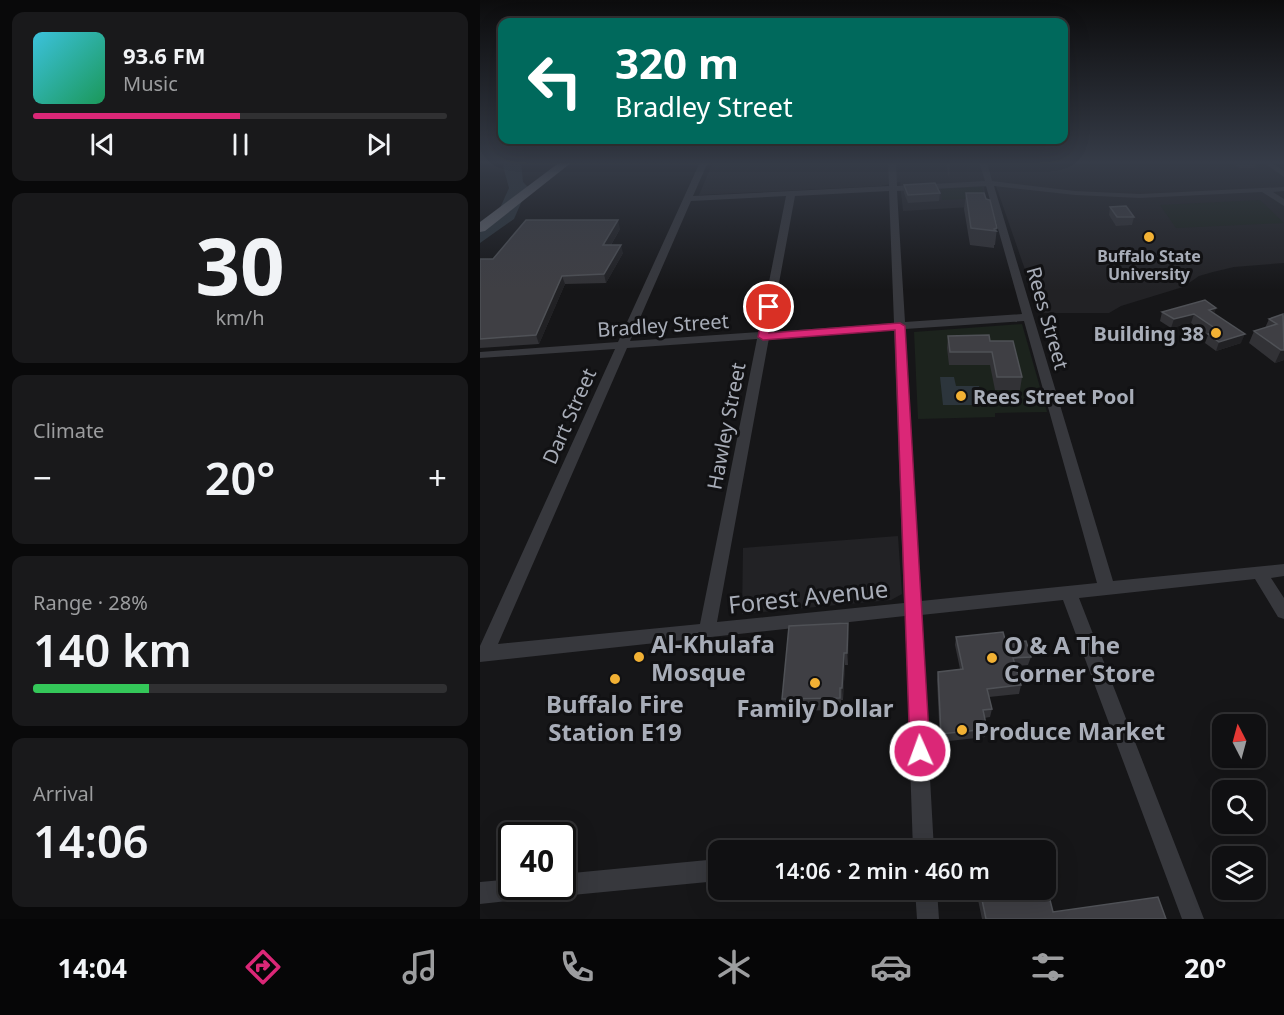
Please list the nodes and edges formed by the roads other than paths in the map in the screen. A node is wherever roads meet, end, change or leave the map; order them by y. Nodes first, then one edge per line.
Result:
1 (499, 205) edge
2 (510, 205) edge
3 (684, 205) edge
4 (789, 205) edge
5 (894, 205) edge
6 (996, 205) edge
7 (480, 219) edge
8 (480, 228) edge
9 (1028, 318) junction
10 (900, 326) junction
11 (763, 337) junction
12 (622, 345) junction
13 (480, 355) edge
14 (1284, 570) edge
15 (1259, 572) junction
16 (1107, 589) junction
17 (1068, 593) junction
18 (913, 609) junction
19 (1284, 612) edge
20 (707, 630) junction
21 (483, 653) edge
22 (923, 840) edge
23 (708, 871) edge
24 (576, 884) edge
25 (498, 891) edge
26 (480, 893) edge
27 (927, 900) edge
28 (928, 919) edge
29 (1193, 919) edge

1 - 7 highway
2 - 8 highway
3 - 12 street, Dart Street
4 - 11 street, Hawley Street
5 - 10 street
6 - 9 street, Rees Street
9 - 10 street, Bradley Street
9 - 16 street, Rees Street
10 - 11 street, Bradley Street
10 - 18 street
11 - 12 street, Bradley Street
11 - 20 street, Hawley Street
12 - 13 street, Bradley Street
12 - 21 street, Dart Street
14 - 15 street, Forest Avenue
15 - 16 street, Forest Avenue
15 - 19 street
16 - 17 street, Forest Avenue
17 - 18 street, Forest Avenue
17 - 29 street
18 - 20 street, Forest Avenue
18 - 22 street
20 - 21 street, Forest Avenue
23 - 24 street
25 - 26 street
27 - 28 street

